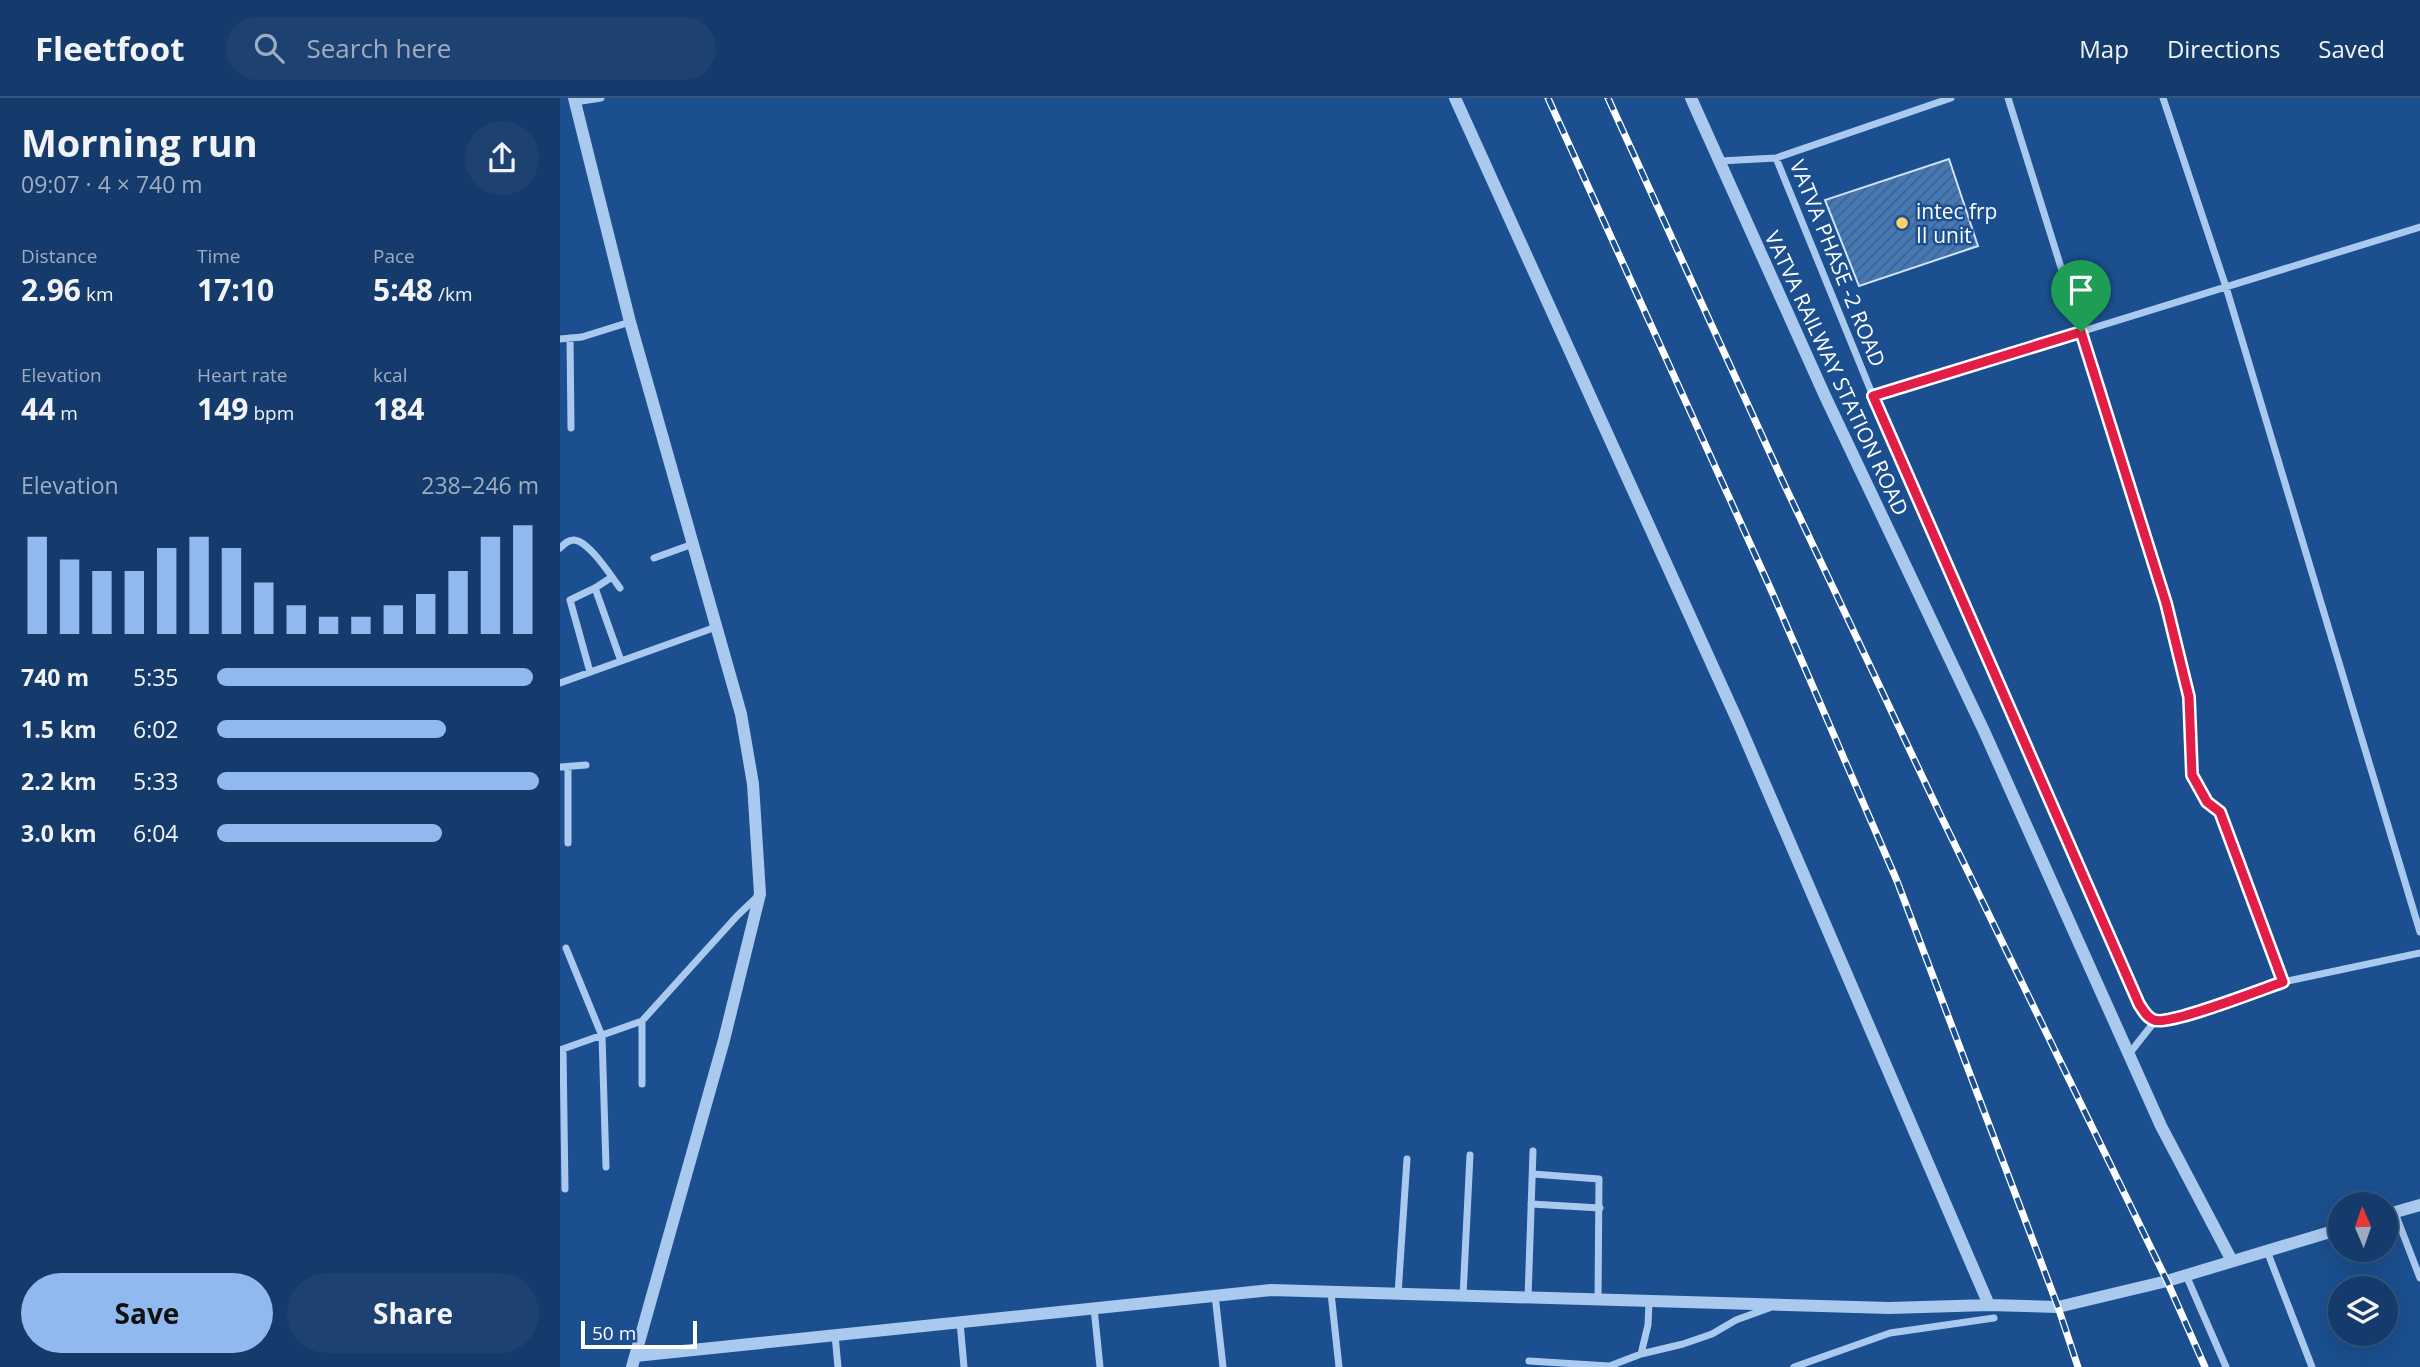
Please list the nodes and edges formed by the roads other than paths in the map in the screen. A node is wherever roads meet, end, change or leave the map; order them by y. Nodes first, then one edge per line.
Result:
1 (601, 98) edge
2 (1455, 98) edge
3 (1691, 98) edge
4 (1951, 98) edge
5 (2008, 98) edge
6 (2163, 98) edge
7 (574, 100) edge
8 (560, 102) edge
9 (1776, 158) junction
10 (1720, 162) junction
11 (2420, 227) edge
12 (2226, 287) junction
13 (630, 322) junction
14 (2081, 332) junction
15 (570, 338) junction
16 (560, 339) edge
17 (1873, 396) junction
18 (571, 428) dead end
19 (693, 544) junction
20 (560, 548) edge
21 (654, 558) dead end
22 (611, 577) junction
23 (595, 588) junction
24 (620, 588) dead end
25 (716, 627) junction
26 (621, 661) junction
27 (590, 672) junction
28 (560, 682) edge
29 (586, 765) dead end
30 (564, 767) edge
31 (568, 843) dead end
32 (760, 894) junction
33 (2420, 932) edge
34 (566, 948) dead end
35 (2420, 953) edge
36 (2283, 982) junction
37 (642, 1021) junction
38 (2155, 1021) junction
39 (602, 1036) junction
40 (562, 1049) edge
41 (2129, 1054) junction
42 (642, 1084) dead end
43 (1533, 1151) dead end
44 (1471, 1155) dead end
45 (1407, 1159) dead end
46 (606, 1167) dead end
47 (1533, 1174) junction
48 (565, 1189) dead end
49 (1531, 1204) junction
50 (2420, 1205) edge
51 (1600, 1208) junction
52 (2398, 1212) edge
53 (2398, 1231) edge
54 (2328, 1233) edge
55 (2267, 1251) junction
56 (2232, 1261) junction
57 (2186, 1275) junction
58 (2420, 1278) edge
59 (1331, 1293) junction
60 (1398, 1294) junction
61 (1215, 1295) junction
62 (1463, 1296) junction
63 (1528, 1298) junction
64 (1598, 1300) junction
65 (1649, 1302) junction
66 (1777, 1305) junction
67 (1989, 1305) junction
68 (1094, 1308) junction
69 (1994, 1318) dead end
70 (960, 1322) junction
71 (835, 1335) junction
72 (1642, 1354) junction
73 (1529, 1361) dead end
74 (634, 1362) edge
75 (1608, 1366) edge
76 (838, 1367) edge
77 (964, 1367) edge
78 (1100, 1367) edge
79 (1223, 1367) edge
80 (1339, 1367) edge
81 (1794, 1367) edge
82 (2226, 1367) edge
83 (2312, 1367) edge

1 - 7 street
2 - 67 street
3 - 10 street, VATVA RAILWAY STATION ROAD
4 - 9 street, VATVA PHASE -2 ROAD
5 - 14 street
6 - 12 street
7 - 8 street
7 - 13 street
9 - 10 street
9 - 17 street, VATVA PHASE -2 ROAD
10 - 41 street, VATVA RAILWAY STATION ROAD
11 - 12 street, VATVA PHASE -2 ROAD
12 - 14 street, VATVA PHASE -2 ROAD
12 - 33 street
13 - 15 street
13 - 19 street
14 - 17 street, VATVA PHASE -2 ROAD
14 - 36 street
15 - 16 street
15 - 18 street
17 - 38 street, VATVA PHASE -2 ROAD
19 - 21 street
19 - 25 street
20 - 22 street
22 - 23 street
22 - 24 street
23 - 26 street
23 - 27 street
25 - 26 street
25 - 32 street
26 - 27 street
27 - 28 street
29 - 30 street
30 - 31 street
32 - 37 street
32 - 74 street
34 - 39 street
35 - 36 street
36 - 38 street
37 - 39 street
37 - 42 street
38 - 41 street
39 - 40 street
39 - 46 street
40 - 48 street
41 - 56 street, VATVA RAILWAY STATION ROAD
43 - 47 street
44 - 62 street
45 - 60 street
47 - 49 street
47 - 51 street
49 - 51 street
49 - 63 street
50 - 52 street
51 - 64 street
53 - 58 street
54 - 55 street
55 - 56 street
55 - 83 street
56 - 57 street
57 - 67 street
57 - 82 street
59 - 60 street
59 - 61 street
59 - 80 street
60 - 62 street
61 - 68 street
61 - 79 street
62 - 63 street
63 - 64 street
64 - 65 street
65 - 66 street
65 - 72 street
66 - 67 street
66 - 72 street
68 - 70 street
68 - 78 street
69 - 81 street
70 - 71 street
70 - 77 street
71 - 74 street
71 - 76 street
72 - 75 street
73 - 75 street

